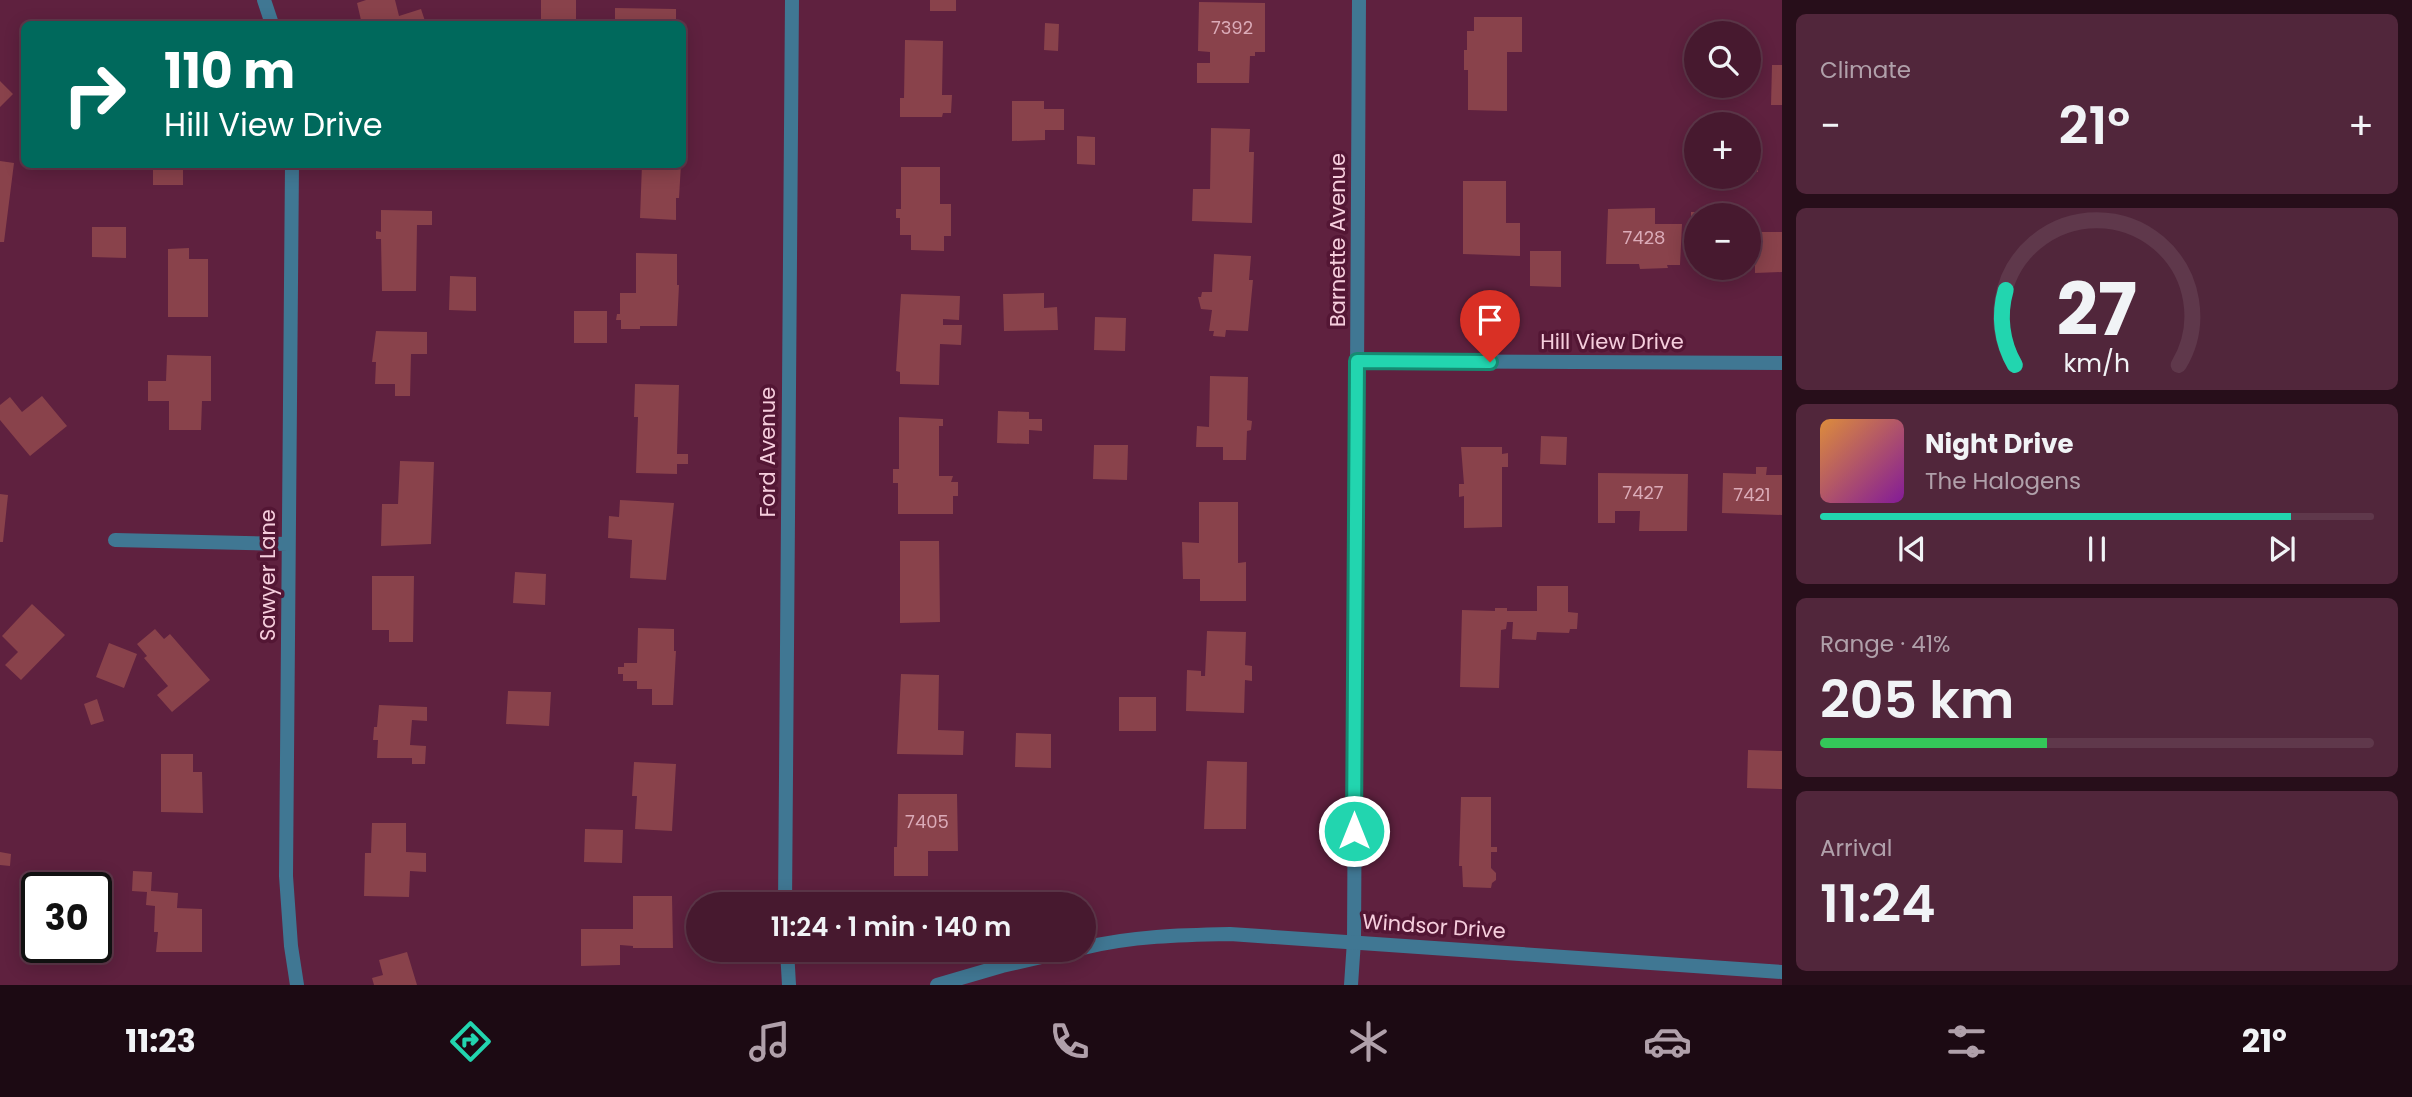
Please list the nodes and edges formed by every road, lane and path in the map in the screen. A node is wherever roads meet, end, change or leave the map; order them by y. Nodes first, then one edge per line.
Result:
1 (264, 0) edge
2 (792, 0) edge
3 (1359, 0) edge
4 (271, 21) edge
5 (292, 168) edge
6 (1357, 361) junction
7 (1782, 363) edge
8 (116, 540) dead end
9 (288, 544) junction
10 (785, 892) edge
11 (1354, 941) junction
12 (1096, 945) edge
13 (788, 962) edge
14 (1020, 962) edge
15 (1782, 972) edge
16 (297, 985) edge
17 (789, 985) edge
18 (937, 985) edge
19 (1352, 985) edge

1 - 4 street
2 - 10 street, Ford Avenue
3 - 6 street, Barnette Avenue
5 - 9 street, Sawyer Lane
6 - 7 street, Hill View Drive
6 - 11 street, Barnette Avenue
8 - 9 street
9 - 16 street, Sawyer Lane
11 - 12 street, Windsor Drive
11 - 15 street, Windsor Drive
11 - 19 street, Barnette Avenue
13 - 17 street
14 - 18 street

